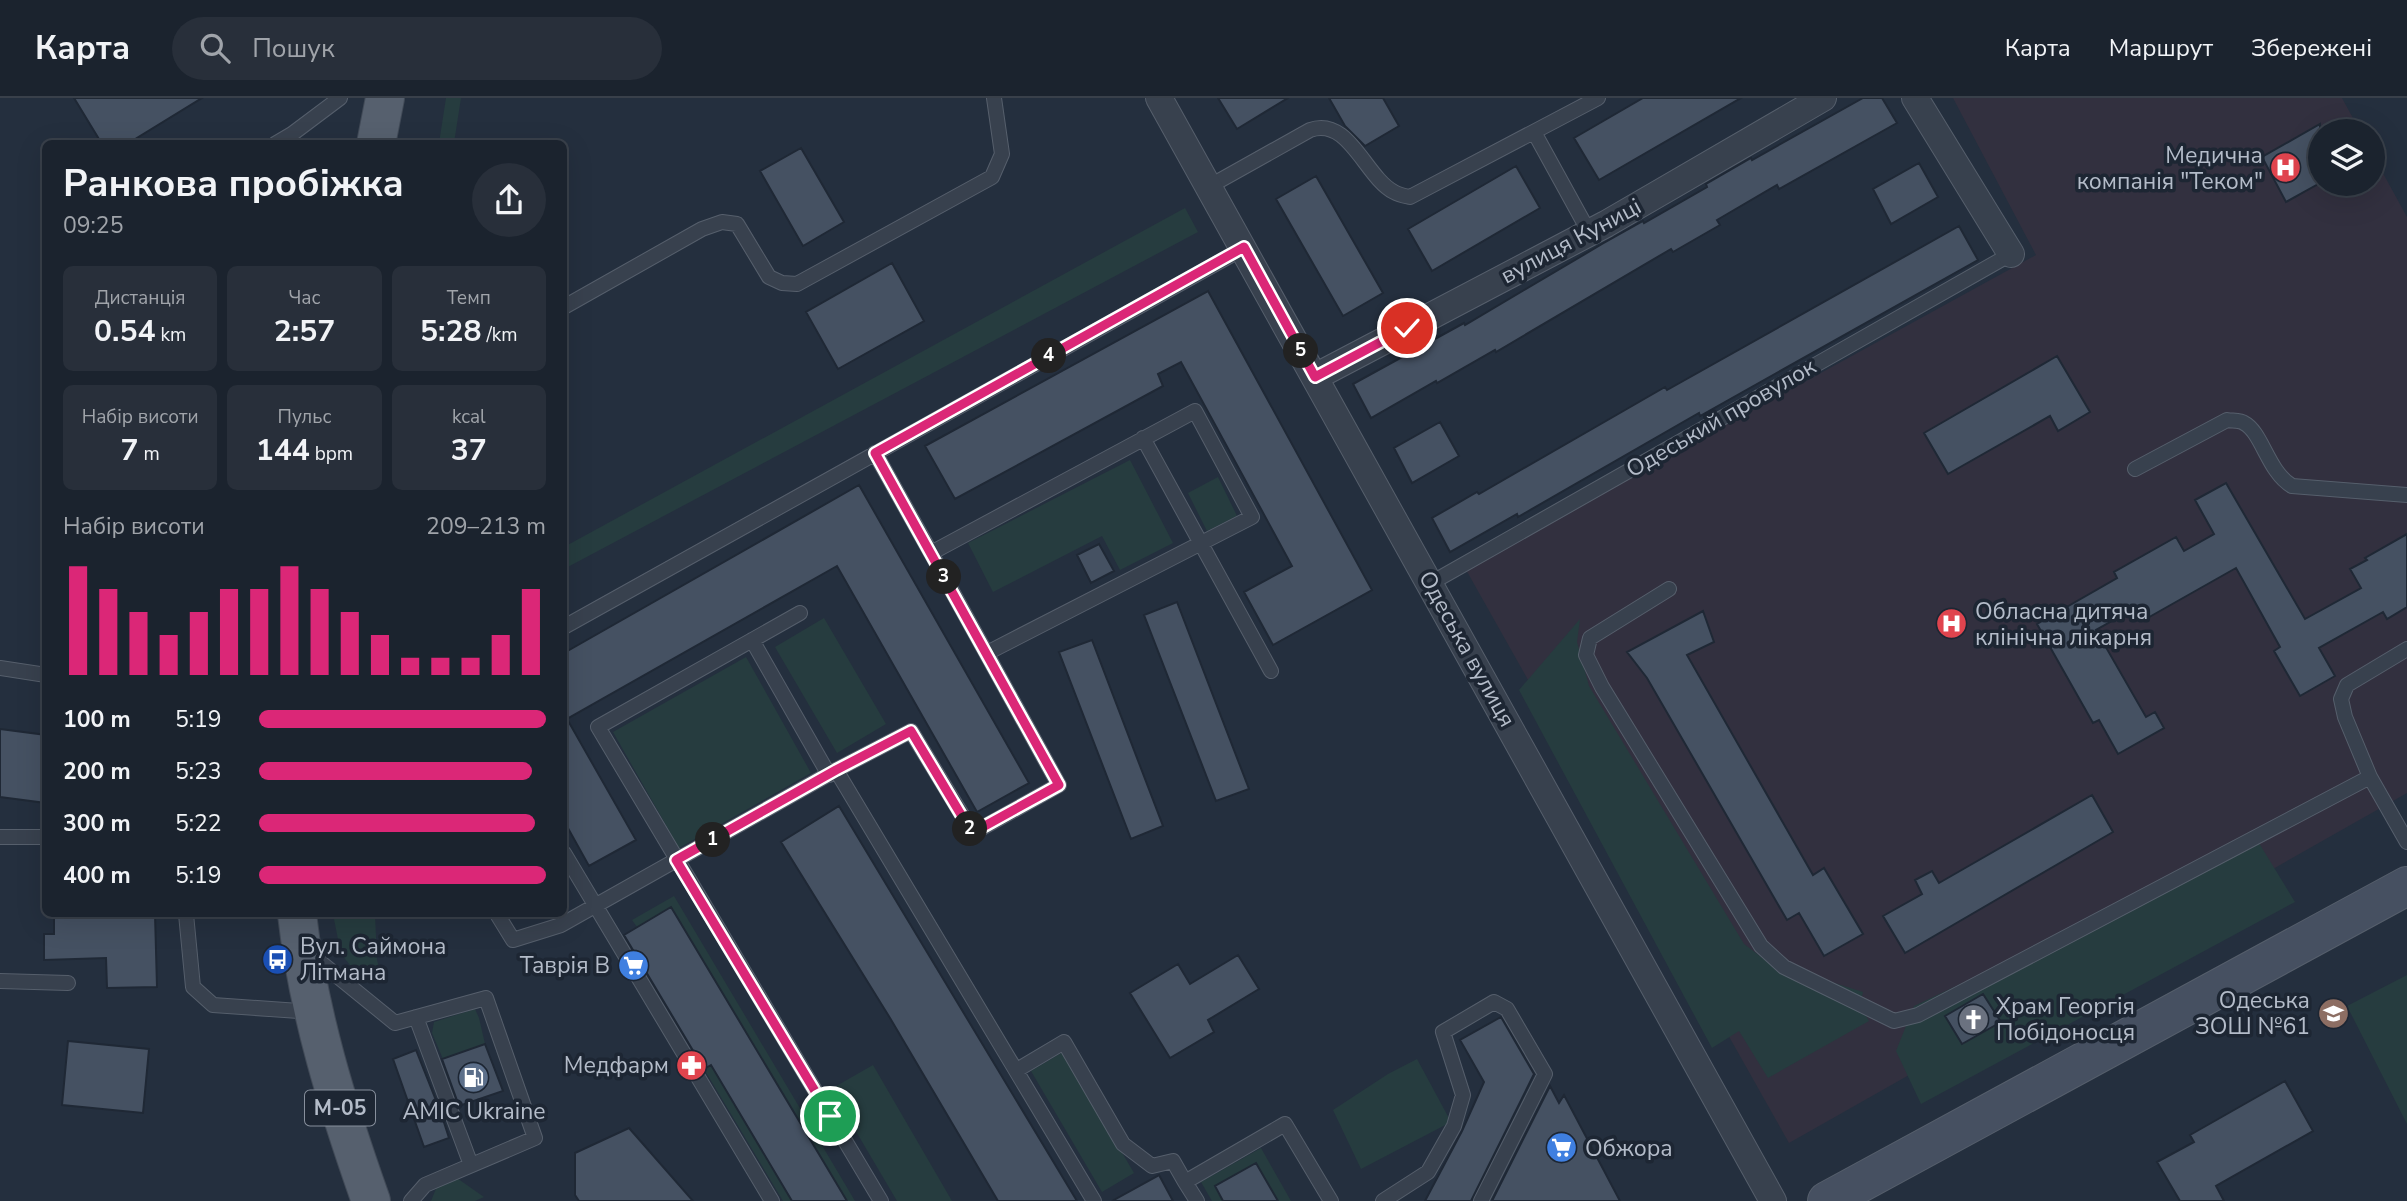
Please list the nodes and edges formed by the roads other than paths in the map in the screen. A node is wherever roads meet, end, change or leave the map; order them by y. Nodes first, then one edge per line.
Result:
1 (340, 98) edge
2 (385, 98) edge
3 (994, 98) edge
4 (1159, 98) edge
5 (1598, 98) edge
6 (1822, 98) edge
7 (1915, 98) edge
8 (1534, 132) junction
9 (282, 140) edge
10 (377, 140) edge
11 (1210, 186) junction
12 (1589, 232) junction
13 (1244, 247) junction
14 (2011, 254) joint
15 (567, 305) edge
16 (1315, 377) junction
17 (1143, 438) junction
18 (875, 453) junction
19 (2135, 469) dead end
20 (2407, 495) edge
21 (1200, 544) junction
22 (931, 553) junction
23 (1431, 583) junction
24 (1669, 589) dead end
25 (800, 613) dead end
26 (567, 625) edge
27 (752, 640) junction
28 (2407, 649) edge
29 (987, 653) junction
30 (0, 668) edge
31 (1271, 671) dead end
32 (42, 674) edge
33 (833, 772) junction
34 (2370, 776) junction
35 (0, 837) edge
36 (42, 837) edge
37 (2407, 842) edge
38 (567, 858) edge
39 (676, 860) junction
40 (2407, 887) edge
41 (596, 907) junction
42 (186, 917) edge
43 (499, 917) edge
44 (299, 925) edge
45 (0, 981) edge
46 (68, 983) dead end
47 (315, 1013) junction
48 (416, 1017) junction
49 (1017, 1070) junction
50 (471, 1164) junction
51 (1185, 1182) junction
52 (371, 1201) edge
53 (411, 1201) edge
54 (772, 1201) edge
55 (881, 1201) edge
56 (1094, 1201) edge
57 (1196, 1201) edge
58 (1331, 1201) edge
59 (1383, 1201) edge
60 (1481, 1201) edge
61 (1773, 1201) edge
62 (1827, 1201) edge

1 - 9 lane
2 - 10 main road
3 - 15 lane
4 - 11 street, Одеська вулиця
5 - 8 lane
6 - 12 street, вулиця Куниці
7 - 14 street
8 - 11 lane
8 - 12 lane
11 - 13 street, Одеська вулиця
12 - 16 street, вулиця Куниці
13 - 16 street, Одеська вулиця
13 - 18 lane
14 - 23 lane, Одеський провулок
16 - 23 street, Одеська вулиця
17 - 21 lane
17 - 21 lane
17 - 22 lane
18 - 22 lane
18 - 26 lane
19 - 20 lane
21 - 29 lane
21 - 31 lane
22 - 29 lane
23 - 61 street, Одеська вулиця
24 - 34 lane
25 - 27 lane
27 - 33 lane
27 - 39 lane
28 - 34 lane
29 - 33 lane
30 - 32 lane
33 - 39 lane
33 - 49 lane
34 - 37 lane
35 - 36 lane
38 - 41 lane
39 - 41 lane
39 - 55 lane
40 - 62 main road
41 - 43 lane
41 - 54 lane
42 - 47 lane
44 - 47 main road, М-05
44 - 48 lane
45 - 46 lane
47 - 52 main road, М-05
48 - 50 lane
48 - 50 lane
49 - 51 lane
49 - 56 lane
50 - 53 lane
51 - 57 lane
51 - 58 lane
59 - 60 lane

